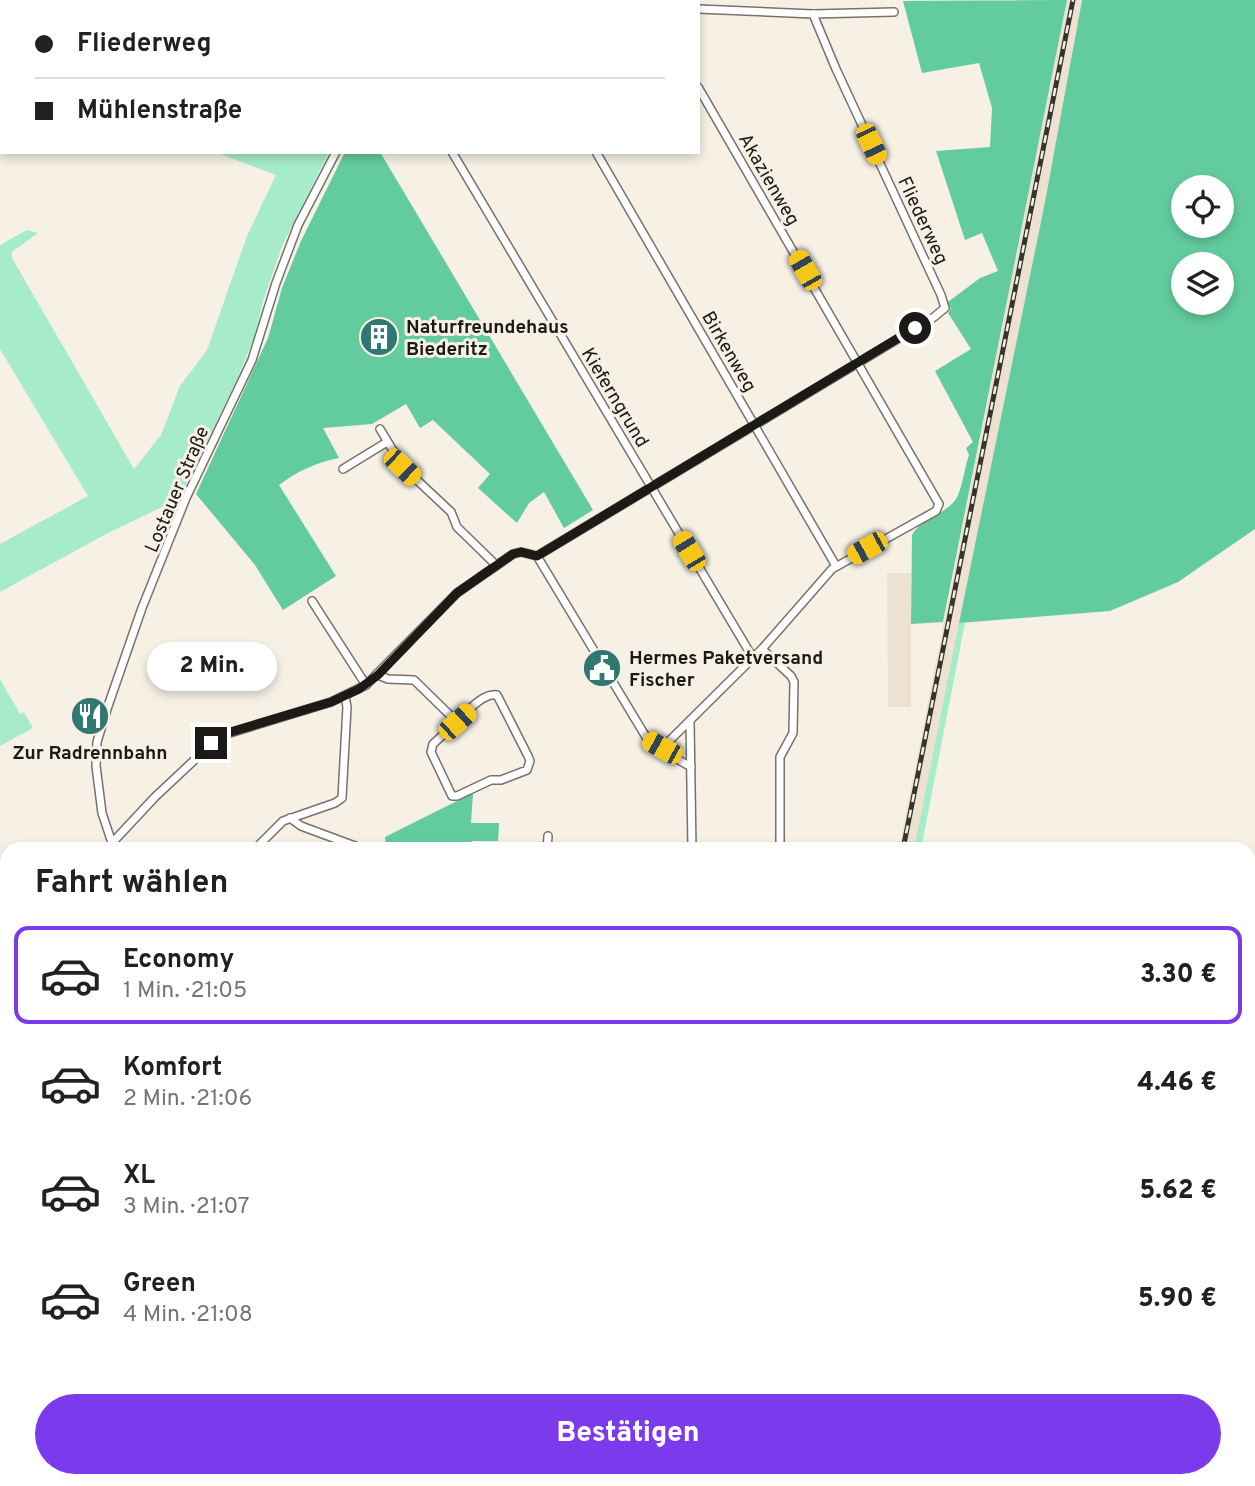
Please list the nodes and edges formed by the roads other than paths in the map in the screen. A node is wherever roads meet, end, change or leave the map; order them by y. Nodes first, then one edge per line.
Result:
1 (700, 9) edge
2 (894, 12) dead end
3 (813, 14) junction
4 (700, 90) edge
5 (336, 154) edge
6 (453, 154) edge
7 (597, 154) edge
8 (858, 362) junction
9 (754, 424) junction
10 (380, 429) dead end
11 (387, 442) junction
12 (343, 469) dead end
13 (651, 486) junction
14 (537, 556) junction
15 (496, 565) junction
16 (836, 566) junction
17 (312, 601) dead end
18 (762, 649) junction
19 (753, 658) junction
20 (378, 675) junction
21 (366, 685) junction
22 (345, 696) junction
23 (457, 722) junction
24 (690, 722) junction
25 (662, 748) junction
26 (691, 767) junction
27 (290, 818) junction
28 (548, 836) dead end
29 (112, 842) edge
30 (116, 842) edge
31 (262, 842) edge
32 (345, 842) edge
33 (548, 842) edge
34 (692, 842) edge
35 (780, 842) edge

1 - 3 street
2 - 3 street
3 - 8 street, Fliederweg
4 - 8 street, Akazienweg
5 - 29 street, Lostauer Straße
6 - 13 street, Kieferngrund
7 - 9 street, Birkenweg
8 - 9 street, Fliederweg
8 - 16 street, Akazienweg
9 - 13 street, Fliederweg
9 - 16 street, Birkenweg
10 - 11 street
11 - 12 street
11 - 15 street
13 - 14 street, Fliederweg
13 - 19 street, Kieferngrund
14 - 15 street
14 - 25 street
15 - 20 street
16 - 18 street
17 - 21 street
18 - 19 street
18 - 35 street
19 - 24 street
20 - 21 street
20 - 23 street
21 - 22 street
22 - 27 street
22 - 30 street
23 - 23 street
24 - 25 street
24 - 26 street
25 - 26 street
26 - 34 street
27 - 31 street
27 - 32 street
28 - 33 street

